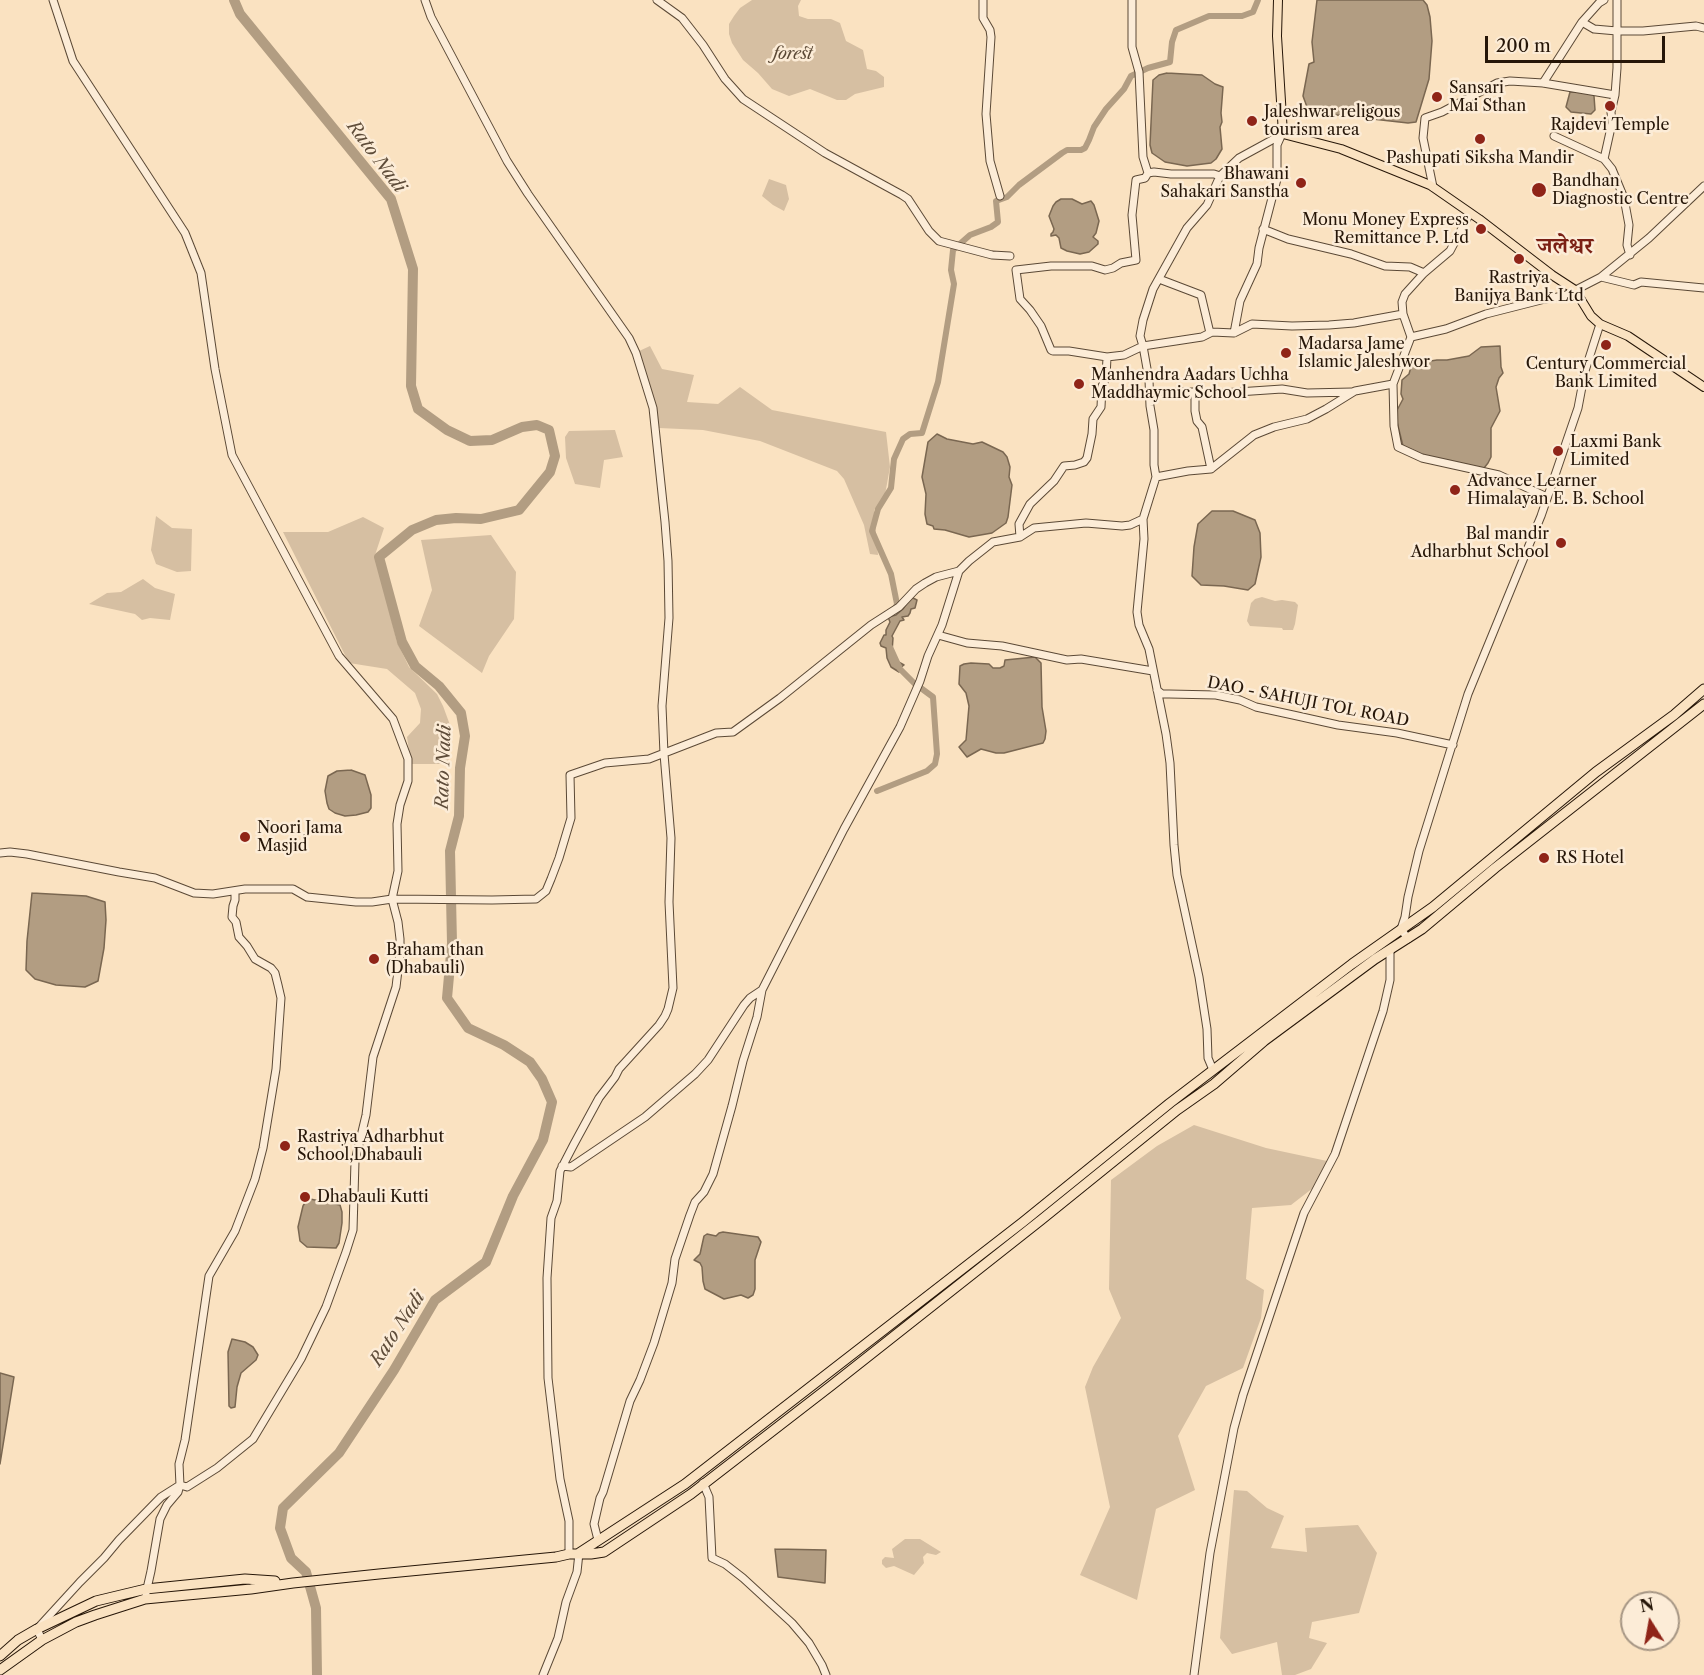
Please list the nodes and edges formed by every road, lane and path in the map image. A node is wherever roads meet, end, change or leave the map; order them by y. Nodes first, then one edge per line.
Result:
1 (53, 0) edge
2 (425, 0) edge
3 (657, 0) edge
4 (983, 0) edge
5 (1132, 0) edge
6 (1278, 0) edge
7 (1604, 0) edge
8 (1617, 0) edge
9 (1582, 22) junction
10 (1704, 28) edge
11 (1617, 31) junction
12 (1543, 83) junction
13 (1615, 95) junction
14 (1283, 134) junction
15 (1554, 136) dead end
16 (1604, 159) junction
17 (1148, 173) junction
18 (1220, 177) junction
19 (1433, 187) junction
20 (1702, 190) edge
21 (1000, 196) dead end
22 (1470, 213) junction
23 (1263, 229) junction
24 (1630, 255) junction
25 (1010, 256) dead end
26 (1424, 273) junction
27 (1601, 277) junction
28 (1159, 279) junction
29 (1704, 288) edge
30 (1575, 290) junction
31 (1403, 314) junction
32 (1600, 324) junction
33 (1210, 333) junction
34 (1234, 333) junction
35 (1412, 337) junction
36 (1143, 346) junction
37 (1107, 357) junction
38 (1393, 384) junction
39 (1704, 387) edge
40 (1355, 391) junction
41 (1163, 392) dead end
42 (1195, 392) junction
43 (1211, 469) junction
44 (1156, 477) junction
45 (1547, 497) junction
46 (1143, 519) junction
47 (1020, 537) junction
48 (958, 571) junction
49 (938, 635) junction
50 (1153, 671) junction
51 (1704, 689) edge
52 (1157, 690) junction
53 (1704, 704) edge
54 (1454, 745) junction
55 (664, 754) junction
56 (0, 853) edge
57 (235, 891) junction
58 (395, 899) junction
59 (1410, 918) junction
60 (1401, 929) junction
61 (1422, 929) junction
62 (1408, 939) junction
63 (1390, 951) junction
64 (762, 990) junction
65 (1213, 1070) junction
66 (1174, 1106) junction
67 (562, 1166) junction
68 (703, 1483) junction
69 (180, 1485) junction
70 (598, 1540) junction
71 (574, 1553) junction
72 (292, 1583) junction
73 (146, 1589) junction
74 (145, 1599) junction
75 (37, 1629) junction
76 (42, 1640) junction
77 (0, 1656) edge
78 (0, 1670) edge
79 (543, 1675) edge
80 (826, 1675) edge
81 (1194, 1675) edge

1 - 58 street
2 - 55 street
3 - 25 street
4 - 21 street
5 - 17 street
6 - 14 main road
7 - 9 street
8 - 11 street
9 - 11 street
9 - 12 street
10 - 11 street
11 - 13 street
12 - 13 street
12 - 19 street
13 - 16 street
14 - 18 street
14 - 19 main road
14 - 23 street
15 - 16 street
16 - 24 street
17 - 18 street
17 - 37 street
18 - 28 street
19 - 22 main road
20 - 24 street
22 - 26 street
22 - 30 main road
23 - 26 street
23 - 34 street
24 - 27 street
26 - 31 street
27 - 29 street
27 - 30 street
28 - 33 street
28 - 36 street
30 - 32 main road
30 - 35 street
31 - 34 street
31 - 35 street
32 - 39 main road
32 - 45 street
33 - 34 street
33 - 36 street
35 - 38 street
36 - 37 street
36 - 44 street
37 - 47 street
38 - 40 street
38 - 45 street
40 - 42 street
40 - 43 street
41 - 42 street
42 - 43 street
43 - 44 street
44 - 46 street
45 - 54 street
46 - 47 street
46 - 50 street
47 - 48 street
48 - 49 street
48 - 55 street
49 - 50 street
49 - 64 street
50 - 52 street
51 - 59 highway
52 - 54 street, DAO - SAHUJI TOL ROAD
52 - 65 street
53 - 61 highway
54 - 59 street
55 - 58 street
55 - 67 street
56 - 57 street
57 - 58 street
57 - 69 street
58 - 69 street
59 - 60 highway
59 - 61 street
60 - 62 street
60 - 65 highway
61 - 62 highway
62 - 63 highway
63 - 66 highway
63 - 81 street
64 - 67 street
64 - 70 street
65 - 66 highway
66 - 68 highway
66 - 70 highway
67 - 71 street
68 - 71 highway
68 - 80 street
69 - 73 street
69 - 75 street
70 - 71 highway
71 - 72 highway
71 - 79 street
72 - 73 highway
72 - 74 highway
73 - 74 street
73 - 75 highway
74 - 76 highway
75 - 76 street
75 - 77 highway
76 - 78 highway

